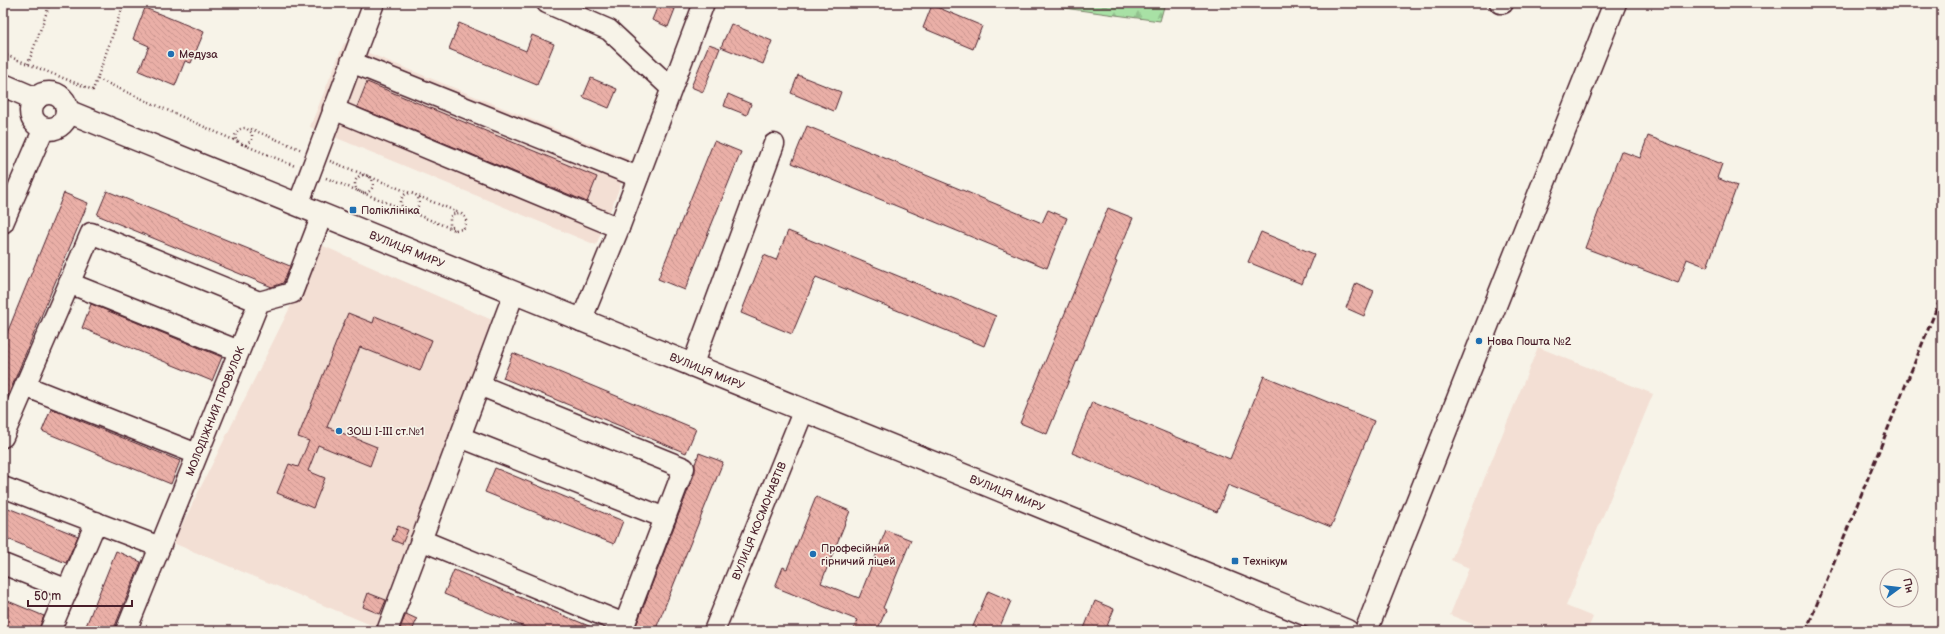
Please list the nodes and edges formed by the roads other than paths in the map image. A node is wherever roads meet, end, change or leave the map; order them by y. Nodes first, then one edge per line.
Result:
1 (374, 3) edge
2 (547, 3) edge
3 (704, 3) edge
4 (1615, 3) edge
5 (352, 62) junction
6 (3, 85) edge
7 (671, 88) junction
8 (36, 98) junction
9 (333, 110) junction
10 (67, 112) junction
11 (44, 128) junction
12 (774, 144) dead end
13 (638, 177) junction
14 (298, 205) junction
15 (322, 215) junction
16 (3, 223) edge
17 (619, 228) junction
18 (69, 283) junction
19 (514, 293) junction
20 (259, 302) junction
21 (582, 321) junction
22 (239, 351) junction
23 (692, 366) junction
24 (479, 385) junction
25 (25, 386) junction
26 (803, 412) junction
27 (3, 437) edge
28 (460, 437) junction
29 (197, 454) junction
30 (3, 486) edge
31 (665, 518) junction
32 (96, 522) junction
33 (421, 540) junction
34 (160, 547) junction
35 (3, 564) edge
36 (68, 590) junction
37 (623, 628) edge
38 (50, 631) edge
39 (126, 631) edge
40 (387, 631) edge
41 (714, 631) edge
42 (1347, 631) edge
43 (1366, 631) edge

1 - 5 street
2 - 7 street
3 - 7 street
4 - 43 main road
5 - 9 street
5 - 13 street
6 - 8 main road
7 - 13 street
8 - 10 main road
8 - 11 main road
9 - 14 street
9 - 17 street
10 - 11 main road
10 - 14 main road, ВУЛИЦЯ МИРУ
11 - 16 street
12 - 23 street
13 - 17 street
14 - 15 main road, ВУЛИЦЯ МИРУ
15 - 19 main road, ВУЛИЦЯ МИРУ
15 - 20 street
17 - 21 street
18 - 20 street
18 - 22 street
18 - 25 street
19 - 21 main road, ВУЛИЦЯ МИРУ
19 - 24 street
20 - 22 street, МОЛОДІЖНИЙ ПРОВУЛОК
21 - 23 main road, ВУЛИЦЯ МИРУ
22 - 29 street, МОЛОДІЖНИЙ ПРОВУЛОК
23 - 26 main road, ВУЛИЦЯ МИРУ
24 - 28 street
24 - 31 street
25 - 27 street
25 - 29 street
26 - 41 street, ВУЛИЦЯ КОСМОНАВТІВ
26 - 42 main road, ВУЛИЦЯ МИРУ
28 - 31 street
28 - 33 street
29 - 34 street, МОЛОДІЖНИЙ ПРОВУЛОК
30 - 32 street
31 - 37 street
32 - 34 street
32 - 36 street
33 - 37 street
33 - 40 street
34 - 39 street, МОЛОДІЖНИЙ ПРОВУЛОК
35 - 36 street
36 - 38 street

